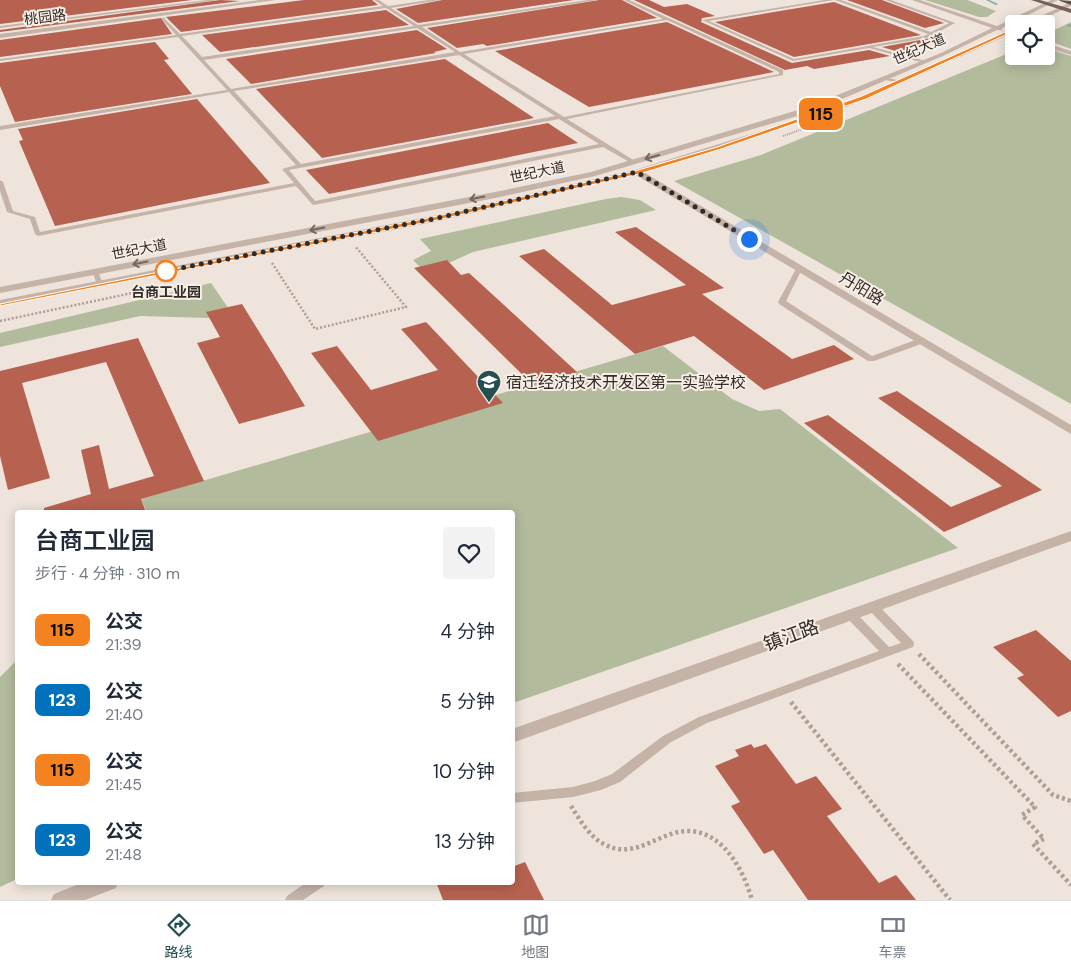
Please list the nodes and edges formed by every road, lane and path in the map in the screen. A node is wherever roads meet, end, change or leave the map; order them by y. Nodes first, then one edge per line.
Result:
1 (216, 0) edge
2 (272, 0) edge
3 (376, 0) edge
4 (438, 0) edge
5 (596, 0) edge
6 (626, 0) edge
7 (832, 0) edge
8 (837, 0) edge
9 (887, 0) edge
10 (915, 0) edge
11 (1034, 0) edge
12 (1062, 0) edge
13 (1051, 2) edge
14 (1071, 3) edge
15 (387, 7) junction
16 (1062, 8) junction
17 (1071, 11) edge
18 (1047, 15) edge
19 (163, 18) dead end
20 (668, 19) junction
21 (417, 26) junction
22 (0, 27) edge
23 (995, 27) junction
24 (1005, 30) edge
25 (932, 34) junction
26 (1005, 35) edge
27 (0, 36) edge
28 (179, 36) junction
29 (868, 48) junction
30 (1055, 48) edge
31 (459, 53) junction
32 (1071, 54) edge
33 (200, 59) junction
34 (0, 60) edge
35 (924, 62) junction
36 (887, 78) junction
37 (900, 82) junction
38 (230, 90) junction
39 (561, 118) junction
40 (0, 128) edge
41 (604, 145) junction
42 (300, 166) junction
43 (635, 167) junction
44 (0, 182) edge
45 (298, 184) junction
46 (348, 235) junction
47 (264, 252) junction
48 (799, 269) junction
49 (95, 271) junction
50 (100, 284) junction
51 (0, 290) edge
52 (0, 304) edge
53 (921, 341) junction
54 (1071, 430) edge
55 (1071, 536) edge
56 (872, 606) junction
57 (850, 614) junction
58 (909, 644) junction
59 (887, 652) junction
60 (782, 691) junction
61 (515, 735) edge
62 (562, 792) junction
63 (515, 798) edge
64 (1071, 801) edge
65 (101, 885) edge
66 (314, 885) edge
67 (1071, 885) edge
68 (61, 900) edge
69 (292, 900) edge
70 (752, 900) edge
71 (950, 900) edge

1 - 22 lane
2 - 27 street, 桃园路
3 - 15 lane
4 - 15 lane
5 - 21 lane
6 - 20 lane
7 - 29 lane
8 - 25 lane
9 - 25 lane
10 - 23 street
11 - 13 main road
12 - 14 highway
13 - 16 main road
13 - 23 street, 世纪大道
14 - 16 street
15 - 21 lane
15 - 28 lane
16 - 17 main road
16 - 18 street
19 - 28 lane
20 - 31 lane
20 - 39 lane
21 - 31 lane
21 - 33 lane
23 - 24 street
23 - 35 street, 世纪大道
25 - 29 lane
26 - 37 street, 世纪大道
28 - 33 lane
28 - 34 lane
29 - 35 lane
30 - 32 street
31 - 38 lane
31 - 39 lane
33 - 38 lane
35 - 36 street, 世纪大道
36 - 37 lane
36 -> 43 street, 世纪大道
37 - 43 street, 世纪大道
38 - 40 lane
38 - 42 lane
39 - 41 lane
39 - 42 lane
41 - 43 lane
41 - 45 lane
42 - 45 lane
43 - 46 street, 世纪大道
43 - 48 street, 丹阳路
43 -> 49 street, 世纪大道
44 - 45 lane
46 - 47 street, 世纪大道
46 - 47 path
47 - 50 street, 世纪大道
48 - 53 street, 丹阳路
48 - 53 lane
49 - 50 lane
49 - 51 street, 世纪大道
50 - 52 street, 世纪大道
53 - 54 street, 丹阳路
55 - 56 street, 镇江路
56 - 57 street, 镇江路
56 - 58 lane
57 - 59 lane
57 - 61 street, 镇江路
58 - 59 lane
58 - 64 path
59 - 60 lane
59 - 67 path
60 - 62 lane
60 - 71 path
62 - 63 lane
62 - 70 path
65 - 68 street
66 - 69 lane

